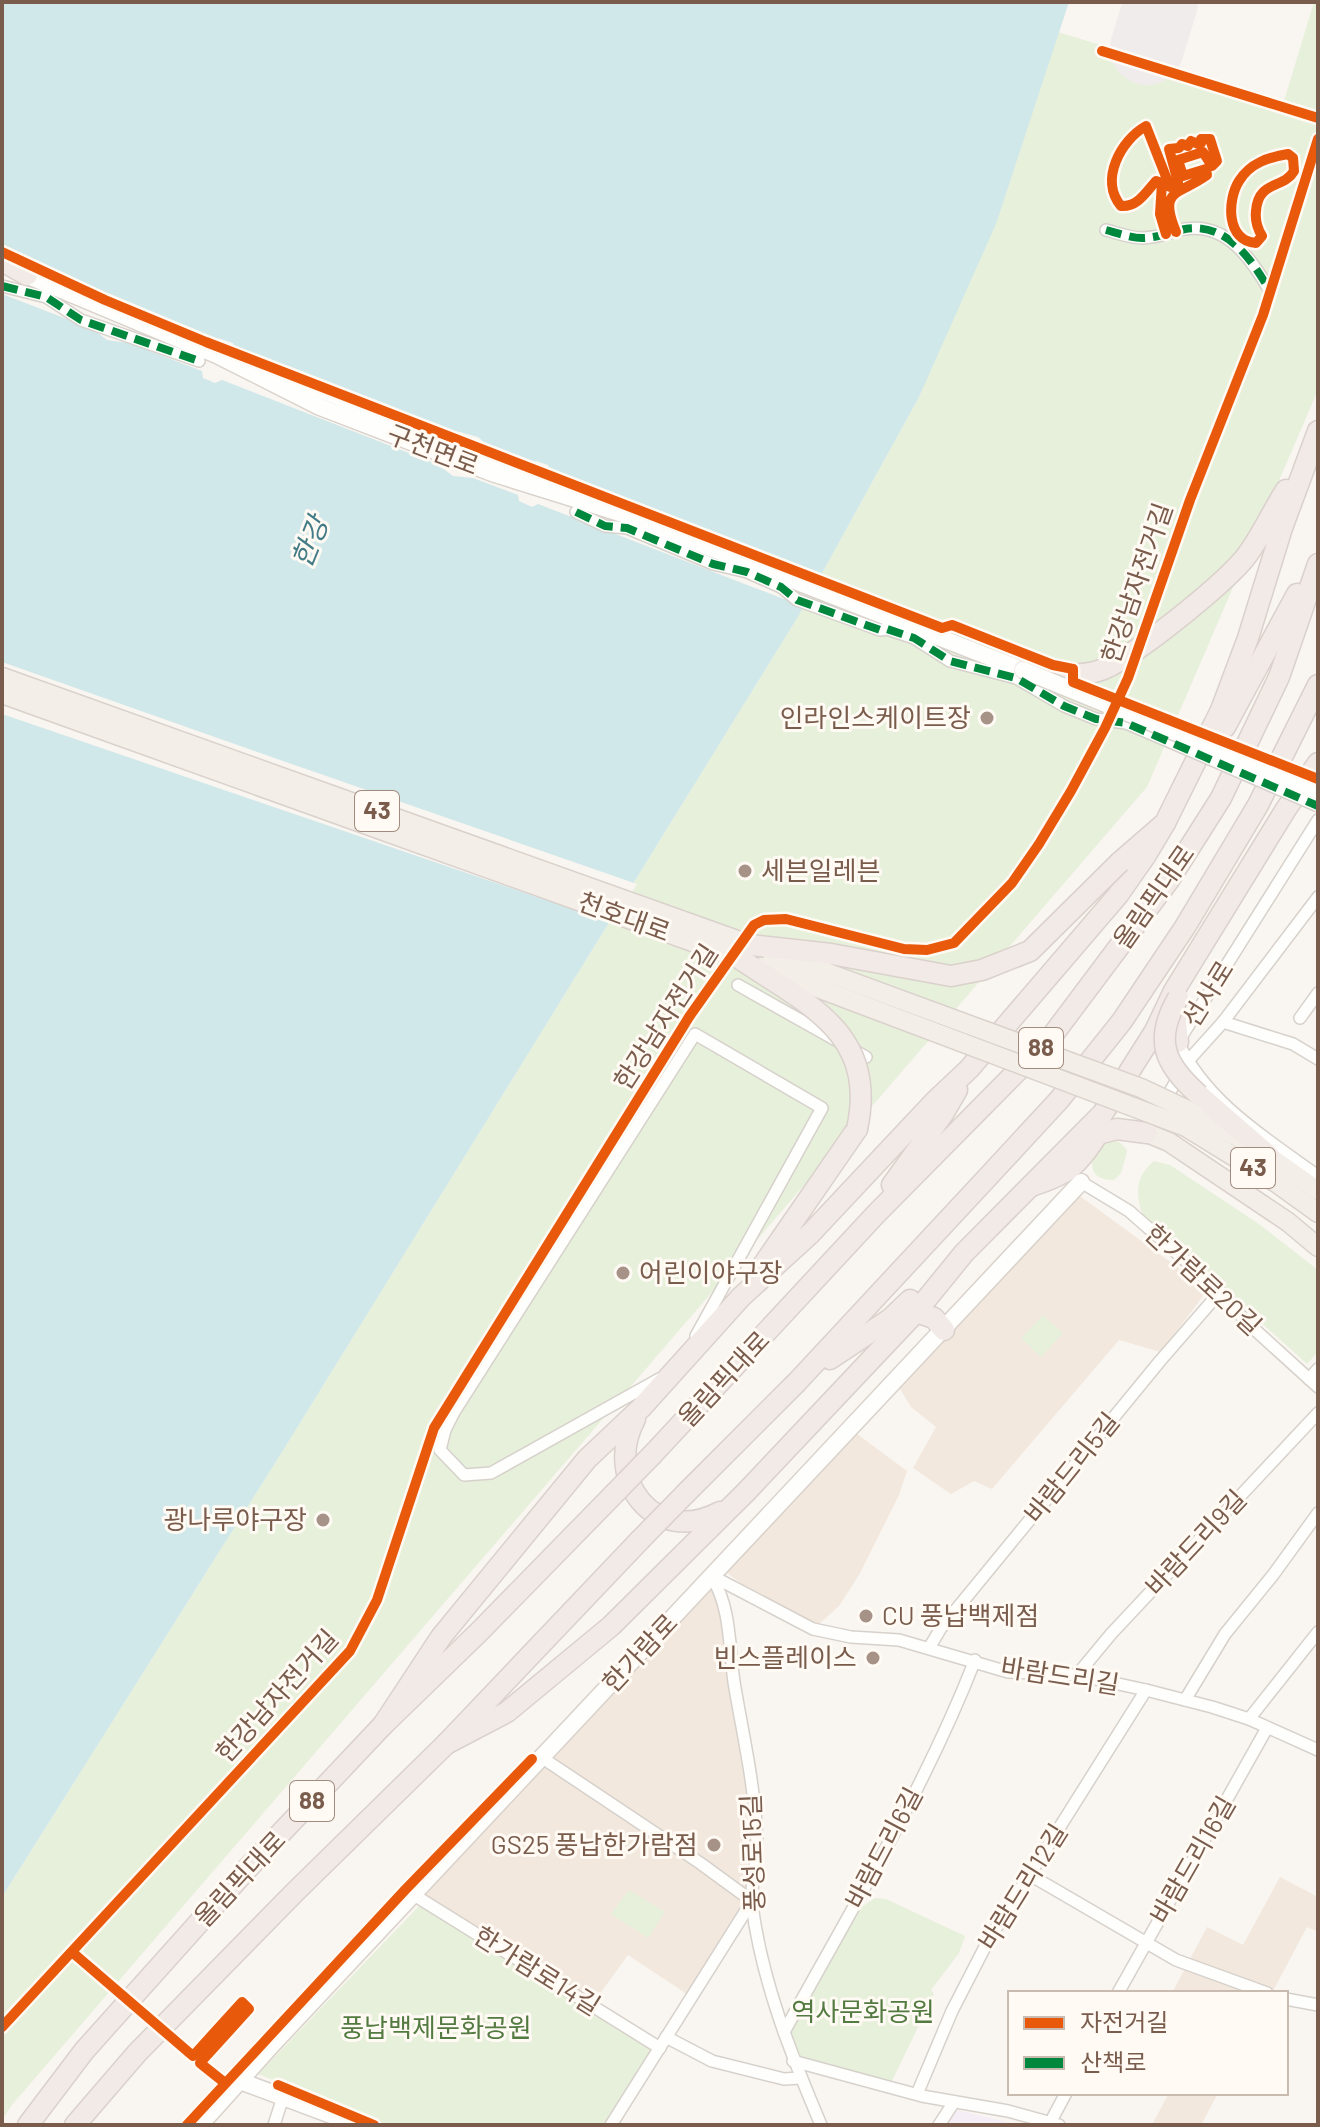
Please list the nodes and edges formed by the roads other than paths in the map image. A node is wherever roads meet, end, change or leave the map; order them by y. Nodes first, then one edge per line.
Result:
1 (1102, 51) dead end
2 (1318, 118) edge
3 (1106, 230) dead end
4 (2, 264) edge
5 (27, 275) joint
6 (2, 286) edge
7 (1270, 291) dead end
8 (205, 345) dead end
9 (199, 361) dead end
10 (1315, 441) edge
11 (581, 494) dead end
12 (576, 512) dead end
13 (1318, 555) edge
14 (1318, 564) edge
15 (1023, 670) junction
16 (2, 677) edge
17 (1318, 685) edge
18 (2, 694) edge
19 (1317, 765) edge
20 (1318, 791) edge
21 (1318, 806) edge
22 (1168, 817) junction
23 (1318, 820) edge
24 (1318, 897) edge
25 (746, 952) junction
26 (738, 985) dead end
27 (1318, 993) edge
28 (1176, 995) junction
29 (1300, 1018) dead end
30 (1223, 1022) junction
31 (1178, 1042) junction
32 (866, 1057) dead end
33 (1318, 1059) edge
34 (1187, 1062) junction
35 (969, 1069) junction
36 (1193, 1112) junction
37 (1103, 1113) junction
38 (1147, 1133) junction
39 (1098, 1134) junction
40 (1268, 1155) joint
41 (1080, 1172) junction
42 (1318, 1176) edge
43 (1027, 1187) junction
44 (1318, 1191) edge
45 (1318, 1213) edge
46 (876, 1214) junction
47 (1318, 1247) edge
48 (964, 1253) junction
49 (1220, 1292) junction
50 (741, 1297) junction
51 (916, 1312) junction
52 (944, 1330) junction
53 (678, 1367) junction
54 (1318, 1369) edge
55 (797, 1382) junction
56 (1314, 1383) edge
57 (641, 1408) junction
58 (1318, 1413) edge
59 (746, 1492) junction
60 (1318, 1513) edge
61 (712, 1576) junction
62 (1318, 1632) edge
63 (929, 1648) junction
64 (975, 1660) junction
65 (1077, 1675) junction
66 (1146, 1690) junction
67 (1185, 1700) junction
68 (1249, 1719) junction
69 (383, 1725) junction
70 (1267, 1728) junction
71 (446, 1744) junction
72 (1318, 1750) edge
73 (541, 1757) junction
74 (1030, 1875) junction
75 (414, 1895) junction
76 (752, 1901) junction
77 (1145, 1942) junction
78 (1119, 1991) edge
79 (1261, 1991) edge
80 (1288, 1999) edge
81 (1318, 2005) edge
82 (784, 2032) junction
83 (663, 2042) junction
84 (793, 2061) junction
85 (801, 2078) junction
86 (240, 2081) junction
87 (917, 2094) junction
88 (1065, 2095) edge
89 (283, 2097) junction
90 (954, 2102) junction
91 (1054, 2124) edge
92 (28, 2125) edge
93 (75, 2125) edge
94 (200, 2125) edge
95 (274, 2125) edge
96 (358, 2125) edge
97 (611, 2125) edge
98 (821, 2125) edge
99 (939, 2125) edge

1 - 2 street
3 - 7 street
4 - 5 highway
5 - 15 street, 구천면로
6 - 9 street
8 - 11 street
10 - 15 highway
10 - 22 highway
12 - 21 street, bridge
13 - 22 highway
14 - 46 highway, 올림픽대로 / 88
15 - 20 street, 구천면로, bridge
16 - 25 main road, 천호대로 / 43
17 - 55 highway, 올림픽대로 / 88
18 - 25 main road, 천호대로 / 43
19 - 28 highway
22 - 25 highway, bridge
22 - 35 highway
23 - 31 street, 선사로
24 - 30 street
25 - 36 main road, 천호대로 / 43, bridge
25 - 50 highway, bridge
26 - 32 street
27 - 29 street
28 - 31 highway
28 - 36 highway, bridge
28 - 37 highway
30 - 33 street
30 - 34 street
31 - 34 street, 선사로
34 - 38 street
34 - 42 street, 선사로
35 - 46 highway
35 - 50 highway
36 - 40 highway
36 - 45 main road, 천호대로 / 43
37 - 39 highway
37 - 43 highway
38 - 39 highway
38 - 47 main road
39 - 41 highway
40 - 44 main road, 43
41 - 43 highway
41 - 49 street, 한가람로20길
41 - 52 street, 한가람로
43 - 48 highway
46 - 69 highway, 올림픽대로 / 88, bridge
48 - 51 highway
48 - 55 highway
49 - 56 street, 한가람로20길
49 - 63 street, 바람드리5길
50 - 53 highway
51 - 52 highway
51 - 59 highway
52 - 61 street, 한가람로
53 - 53 street
53 - 57 highway
54 - 56 street
55 - 71 highway, 올림픽대로 / 88, bridge
57 - 59 highway
57 - 69 highway
58 - 65 street, 바람드리9길
59 - 71 highway
60 - 67 street
61 - 63 street, 바람드리길
61 - 73 street, 한가람로
61 - 76 street, 풍성로15길
62 - 68 street
63 - 64 street, 바람드리길
64 - 65 street, 바람드리길
64 - 82 street, 바람드리6길
65 - 66 street, 바람드리길
66 - 67 street, 바람드리길
66 - 74 street, 바람드리12길
67 - 68 street, 바람드리길
68 - 70 street, 바람드리길
69 - 92 highway, 올림픽대로 / 88
70 - 72 street, 바람드리길
70 - 77 street, 바람드리16길
71 - 93 highway, 올림픽대로 / 88
73 - 75 street, 한가람로
73 - 76 street
74 - 77 street
74 - 87 street, 바람드리12길
75 - 83 street, 한가람로14길
75 - 86 street, 한가람로
76 - 82 street, 풍성로15길
76 - 83 street
77 - 78 street, 바람드리16길
77 - 79 street
80 - 81 street
82 - 84 street, 풍성로15길
83 - 85 street, 한가람로14길
83 - 97 street
84 - 85 street, 풍성로15길
84 - 87 street
85 - 98 street, 풍성로15길
86 - 89 street
86 - 94 street, 한가람로
87 - 90 street
88 - 91 street
89 - 95 street
89 - 96 street
90 - 91 street
90 - 99 street

